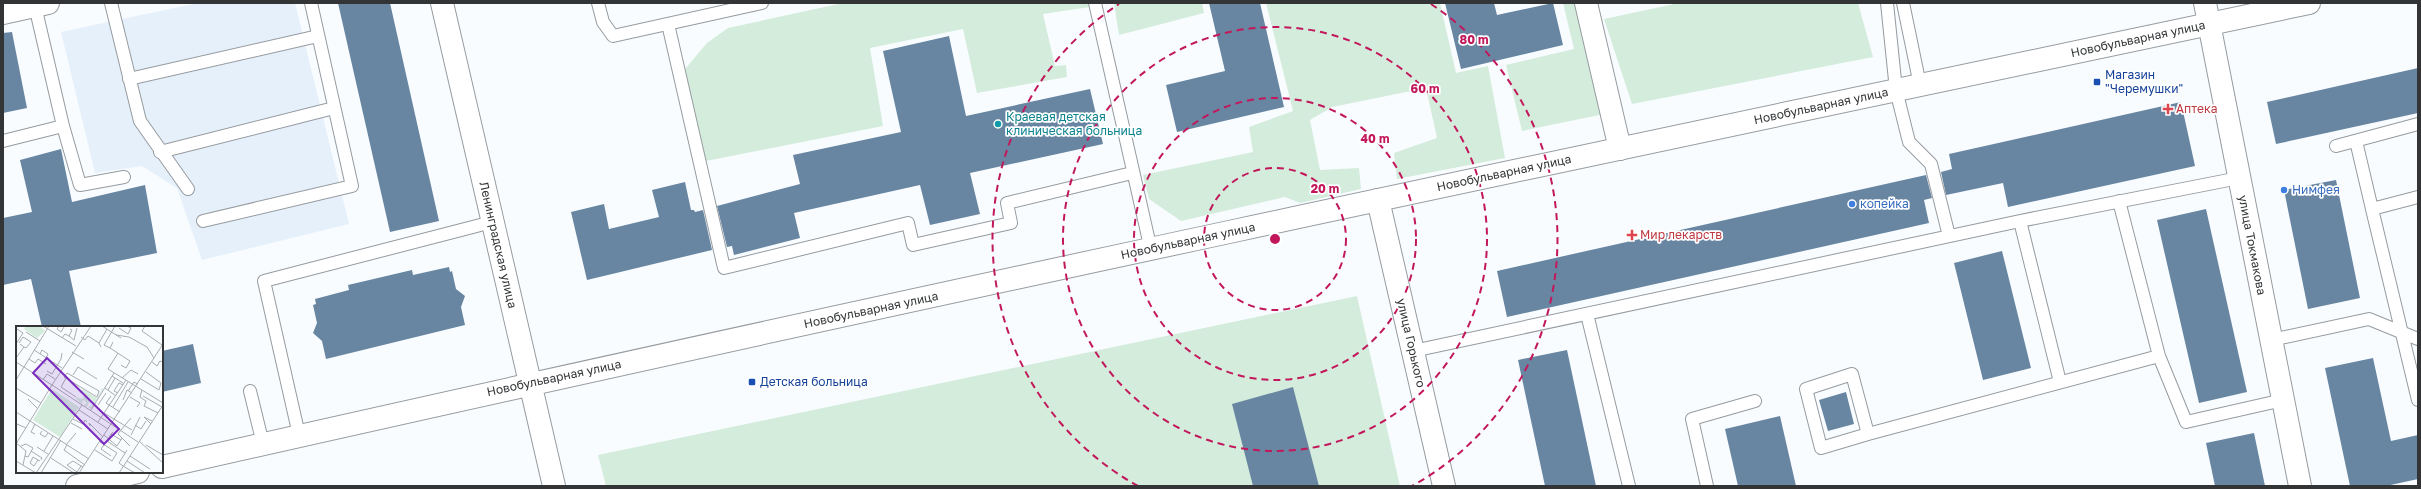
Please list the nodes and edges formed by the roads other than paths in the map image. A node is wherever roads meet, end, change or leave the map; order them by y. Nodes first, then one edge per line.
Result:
1 (110, 3) edge
2 (311, 3) edge
3 (442, 3) edge
4 (598, 3) edge
5 (762, 3) edge
6 (1095, 3) edge
7 (1586, 3) edge
8 (1887, 3) edge
9 (1903, 3) edge
10 (2205, 3) edge
11 (2309, 3) edge
12 (42, 5) edge
13 (3, 13) edge
14 (668, 24) junction
15 (2209, 24) junction
16 (318, 36) junction
17 (129, 79) junction
18 (1920, 85) junction
19 (1896, 90) junction
20 (334, 108) junction
21 (2418, 124) edge
22 (63, 126) junction
23 (3, 141) edge
24 (2356, 141) junction
25 (2336, 146) dead end
26 (1620, 148) junction
27 (160, 152) junction
28 (1132, 172) junction
29 (124, 177) dead end
30 (2239, 178) junction
31 (188, 189) dead end
32 (2418, 197) edge
33 (1378, 200) junction
34 (2118, 201) junction
35 (2372, 209) junction
36 (203, 220) dead end
37 (2020, 221) junction
38 (492, 222) junction
39 (1949, 236) junction
40 (1151, 250) junction
41 (1587, 314) junction
42 (2400, 332) junction
43 (2418, 339) edge
44 (2271, 340) junction
45 (1413, 350) junction
46 (2159, 356) junction
47 (2060, 382) junction
48 (530, 383) junction
49 (250, 391) dead end
50 (2283, 400) junction
51 (2418, 400) edge
52 (1755, 401) dead end
53 (1868, 434) junction
54 (299, 435) junction
55 (263, 444) junction
56 (163, 467) edge
57 (134, 473) edge
58 (77, 486) edge
59 (554, 486) edge
60 (1444, 486) edge
61 (1629, 486) edge
62 (1707, 486) edge
63 (2300, 486) edge

1 - 17 lane
2 - 16 lane
3 - 38 street, Ленинградская улица
4 - 14 lane
5 - 14 lane
6 - 28 lane
7 - 26 street
8 - 19 lane
9 - 18 lane
10 - 15 street, улица Токмакова
11 - 15 street, Новобульварная улица
12 - 13 street
12 - 22 lane
14 - 28 lane
15 - 18 street, Новобульварная улица
15 - 30 street, улица Токмакова
16 - 17 lane
16 - 20 lane
17 - 27 lane
18 - 19 street, Новобульварная улица
19 - 26 street, Новобульварная улица
19 - 39 lane
20 - 27 lane
20 - 36 lane
21 - 24 lane
22 - 23 lane
22 - 29 lane
24 - 25 lane
24 - 35 lane
26 - 33 street, Новобульварная улица
27 - 31 lane
28 - 40 lane
30 - 34 lane
30 - 44 street, улица Токмакова
32 - 35 lane
33 - 40 street, Новобульварная улица
33 - 45 street, улица Горького
34 - 37 lane
34 - 46 lane
35 - 42 lane
37 - 39 lane
37 - 47 lane
38 - 48 street, Ленинградская улица
38 - 54 lane
39 - 41 lane
40 - 48 street, Новобульварная улица
41 - 45 lane
41 - 61 lane
42 - 43 lane
42 - 44 lane
42 - 51 lane
44 - 50 street, улица Токмакова
45 - 60 street, улица Горького
46 - 47 lane
46 - 50 lane
47 - 53 lane
48 - 54 street, Новобульварная улица
48 - 59 street, Ленинградская улица
49 - 55 lane
50 - 63 street, улица Токмакова
52 - 62 lane
53 - 53 lane
54 - 55 street, Новобульварная улица
55 - 56 street, Новобульварная улица
57 - 58 street

